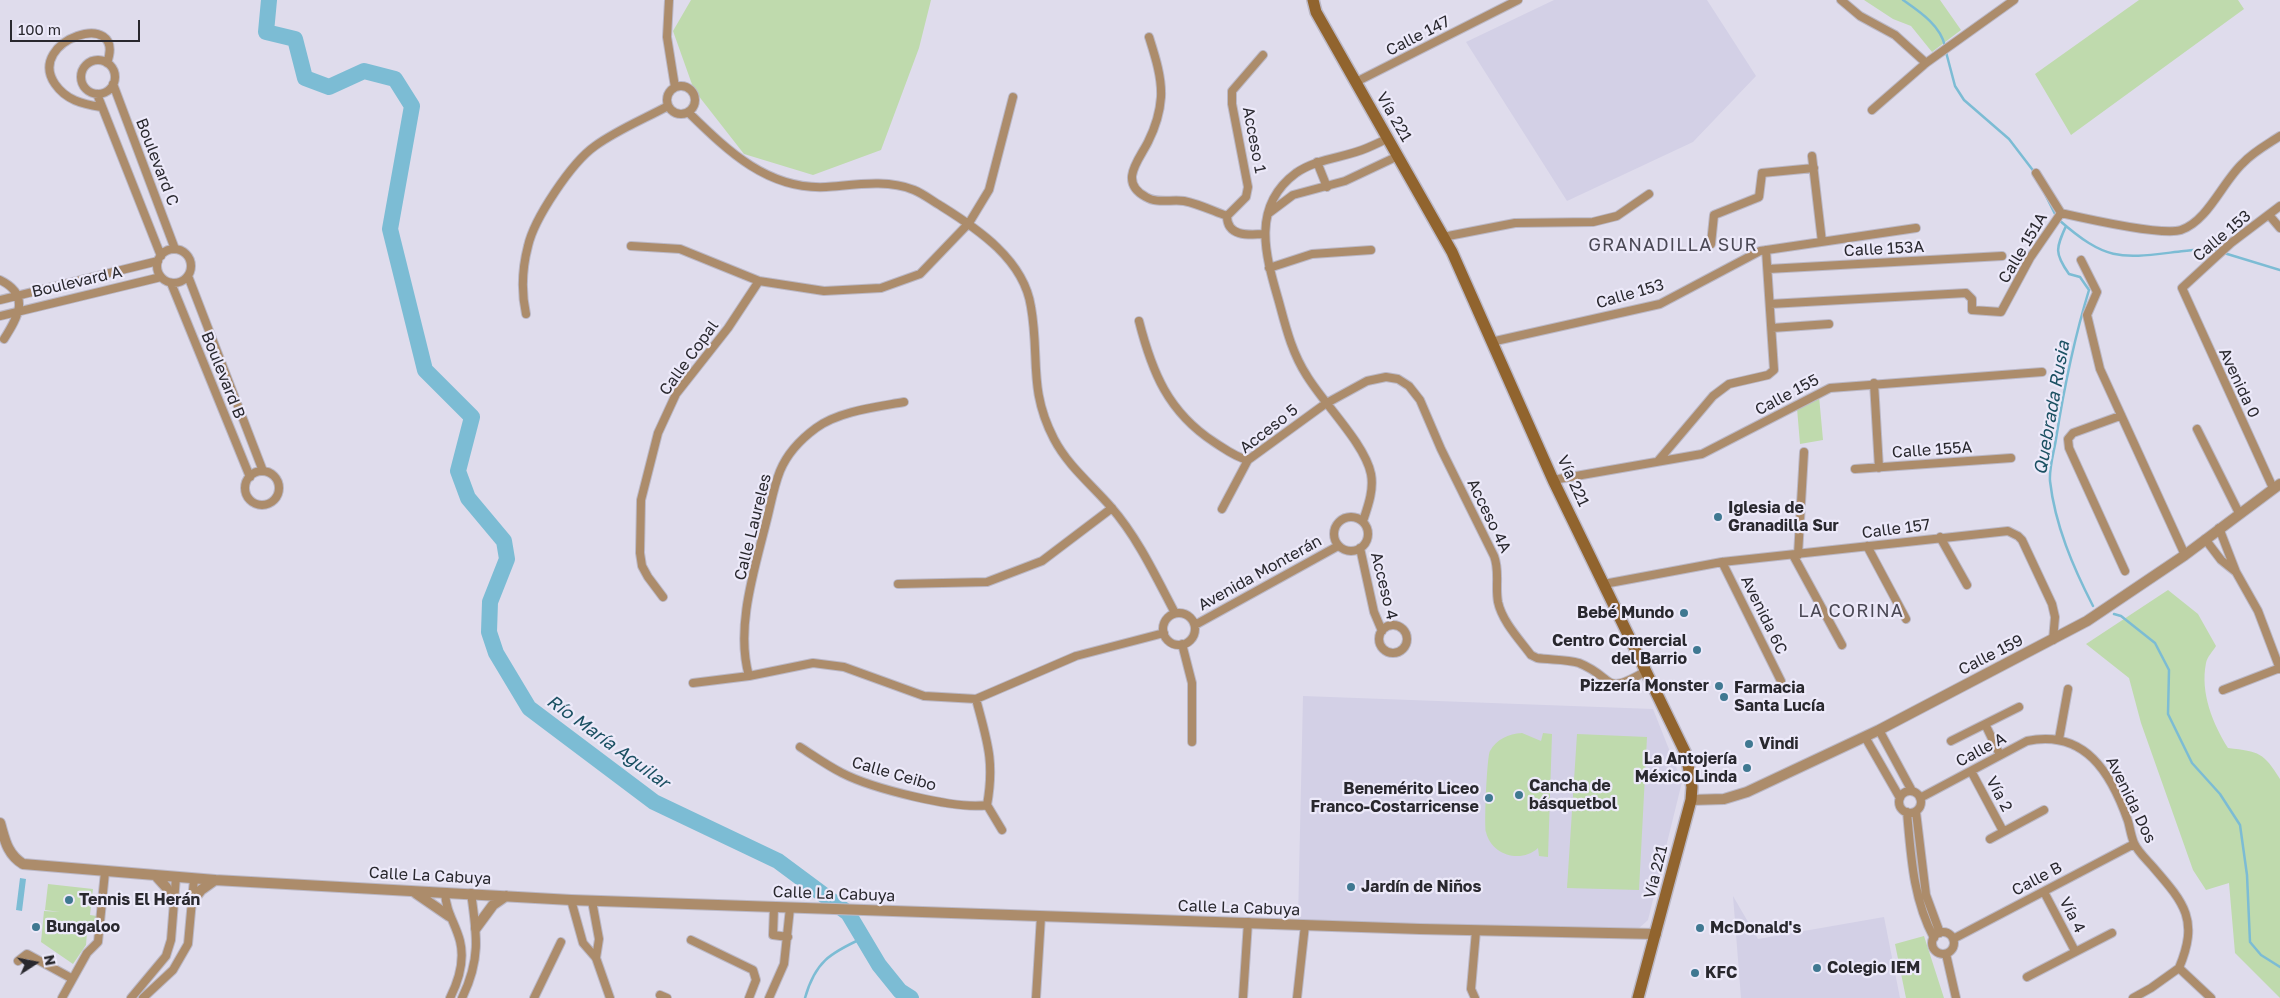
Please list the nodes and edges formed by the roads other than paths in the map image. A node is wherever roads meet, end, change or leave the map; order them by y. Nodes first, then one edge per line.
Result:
1 (669, 0) edge
2 (1312, 0) edge
3 (1841, 0) edge
4 (2014, 0) edge
5 (1515, 1) edge
6 (1149, 37) dead end
7 (1263, 55) dead end
8 (107, 63) junction
9 (1926, 63) junction
10 (1356, 82) junction
11 (113, 84) junction
12 (675, 88) junction
13 (97, 94) junction
14 (1013, 97) dead end
15 (102, 106) junction
16 (668, 106) junction
17 (1872, 110) dead end
18 (688, 112) junction
19 (2280, 136) edge
20 (1388, 138) junction
21 (1398, 156) junction
22 (1812, 156) dead end
23 (1316, 162) junction
24 (1814, 168) junction
25 (2036, 173) dead end
26 (1327, 187) junction
27 (1649, 194) dead end
28 (2280, 206) edge
29 (2060, 212) junction
30 (1268, 214) junction
31 (2269, 215) junction
32 (1227, 216) junction
33 (969, 223) junction
34 (1916, 228) dead end
35 (2280, 228) edge
36 (1264, 234) junction
37 (1443, 237) junction
38 (1822, 242) junction
39 (1711, 244) dead end
40 (631, 246) dead end
41 (175, 249) junction
42 (1371, 250) dead end
43 (1766, 250) junction
44 (2002, 256) dead end
45 (159, 258) junction
46 (2081, 260) dead end
47 (1269, 268) junction
48 (1768, 269) junction
49 (188, 276) junction
50 (161, 277) junction
51 (0, 280) edge
52 (759, 281) junction
53 (171, 283) junction
54 (2182, 288) joint
55 (39, 291) junction
56 (18, 296) junction
57 (0, 300) edge
58 (41, 304) junction
59 (1770, 304) junction
60 (20, 310) junction
61 (526, 314) dead end
62 (0, 316) edge
63 (1139, 321) dead end
64 (1829, 324) dead end
65 (1772, 328) junction
66 (4, 339) dead end
67 (1491, 342) junction
68 (2042, 372) dead end
69 (1874, 383) junction
70 (904, 402) dead end
71 (1326, 404) junction
72 (2120, 416) junction
73 (2197, 429) dead end
74 (1804, 452) dead end
75 (2011, 458) dead end
76 (1248, 460) junction
77 (1658, 461) junction
78 (1879, 468) junction
79 (1855, 469) dead end
80 (263, 471) junction
81 (250, 477) junction
82 (1554, 480) junction
83 (2277, 486) edge
84 (1112, 508) junction
85 (1222, 509) dead end
86 (2239, 513) junction
87 (1362, 522) junction
88 (2219, 528) junction
89 (1940, 537) junction
90 (2205, 539) junction
91 (1338, 546) junction
92 (1867, 546) junction
93 (1360, 548) junction
94 (1795, 555) junction
95 (2185, 555) junction
96 (1722, 562) junction
97 (2125, 571) dead end
98 (2236, 572) junction
99 (898, 584) dead end
100 (1604, 584) junction
101 (1967, 585) dead end
102 (663, 597) dead end
103 (1175, 613) junction
104 (1906, 619) dead end
105 (1195, 625) junction
106 (1382, 631) dead end
107 (1164, 633) junction
108 (2053, 640) junction
109 (1182, 644) junction
110 (1842, 645) dead end
111 (2280, 668) edge
112 (1646, 671) junction
113 (750, 676) junction
114 (1781, 681) dead end
115 (693, 683) dead end
116 (2068, 689) dead end
117 (2223, 690) dead end
118 (976, 699) junction
119 (2019, 707) dead end
120 (1985, 724) junction
121 (1879, 730) junction
122 (1865, 737) junction
123 (2059, 739) junction
124 (1192, 742) dead end
125 (1951, 742) dead end
126 (800, 747) dead end
127 (2000, 755) junction
128 (1971, 771) junction
129 (1912, 791) junction
130 (1900, 798) junction
131 (1920, 798) junction
132 (1691, 800) junction
133 (987, 805) junction
134 (2044, 810) dead end
135 (1907, 812) junction
136 (1916, 812) junction
137 (0, 823) edge
138 (1002, 830) dead end
139 (2003, 831) junction
140 (1990, 839) dead end
141 (2134, 844) junction
142 (106, 872) junction
143 (156, 876) junction
144 (176, 877) junction
145 (194, 879) junction
146 (215, 880) junction
147 (411, 890) junction
148 (446, 892) junction
149 (2044, 892) junction
150 (471, 894) junction
151 (506, 896) junction
152 (571, 900) junction
153 (592, 901) junction
154 (174, 902) junction
155 (191, 903) junction
156 (774, 907) junction
157 (790, 908) junction
158 (449, 916) junction
159 (1041, 916) junction
160 (1248, 922) junction
161 (1305, 925) junction
162 (476, 928) junction
163 (1476, 931) junction
164 (2112, 933) dead end
165 (1656, 934) junction
166 (1937, 935) junction
167 (788, 937) junction
168 (1953, 939) junction
169 (690, 940) dead end
170 (562, 942) dead end
171 (2076, 951) junction
172 (1946, 954) junction
173 (596, 958) junction
174 (18, 961) dead end
175 (2179, 968) junction
176 (2027, 977) dead end
177 (71, 978) junction
178 (62, 998) edge
179 (131, 998) edge
180 (143, 998) edge
181 (450, 998) edge
182 (462, 998) edge
183 (534, 998) edge
184 (610, 998) edge
185 (749, 998) edge
186 (770, 998) edge
187 (1036, 998) edge
188 (1243, 998) edge
189 (1297, 998) edge
190 (1475, 998) edge
191 (1638, 998) edge
192 (1956, 998) edge
193 (2133, 998) edge
194 (2211, 998) edge

1 - 12 street
2 - 10 main road, Vía 221
3 - 9 street
4 - 9 street
5 - 10 street, Calle 147
6 - 32 street
7 - 32 street, Acceso 1
8 - 11 street, Boulevard C
8 - 13 street, Boulevard C
8 - 15 street
9 - 17 street
10 - 20 main road, Vía 221
11 - 13 street
11 - 41 street, Boulevard C
12 - 16 street
12 - 18 street
13 - 15 street, Boulevard C
14 - 33 street
15 - 45 street, Boulevard C
16 - 18 street
16 - 61 street
18 - 33 street
19 - 29 street, Calle 151A
20 - 21 main road, Vía 221
20 - 23 street
21 - 26 street
21 - 37 main road, Vía 221
22 - 24 street
23 - 26 street
23 - 30 street
24 - 38 street
24 - 39 street
25 - 29 street
26 - 30 street
27 - 37 street
28 - 31 street, Calle 153
29 - 59 street, Calle 151A
30 - 36 street
31 - 35 street
31 - 54 street, Calle 153
32 - 36 street
33 - 52 street
33 - 84 street
34 - 38 street, Calle 153
36 - 47 street
37 - 67 main road, Vía 221
38 - 43 street, Calle 153
40 - 52 street
41 - 45 street
41 - 49 street
42 - 47 street
43 - 48 street
43 - 67 street, Calle 153
44 - 48 street, Calle 153A
45 - 50 street
45 - 55 street, Boulevard A
46 - 72 street
47 - 71 street
48 - 59 street
49 - 53 street
49 - 80 street, Boulevard B
50 - 53 street
50 - 58 street, Boulevard A
51 - 56 street
52 - 102 street, Calle Copal
53 - 81 street, Boulevard B
54 - 83 street, Avenida 0
55 - 56 street, Boulevard A
55 - 58 street
56 - 57 street, Boulevard A
56 - 60 street
58 - 60 street, Boulevard A
59 - 65 street
60 - 62 street, Boulevard A
60 - 66 street
63 - 76 street
64 - 65 street
65 - 77 street
67 - 82 main road, Vía 221
68 - 69 street, Calle 155
69 - 77 street, Calle 155
69 - 78 street
70 - 113 street, Calle Laureles
71 - 76 street, Acceso 5
71 - 87 street
71 - 112 street, Acceso 4A
72 - 95 street
72 - 97 street
73 - 86 street
74 - 94 street
75 - 78 street, Calle 155A
76 - 85 street, Acceso 5
77 - 82 street, Calle 155
78 - 79 street, Calle 155A
80 - 81 street
80 - 81 street, Boulevard B
82 - 100 main road, Vía 221
83 - 86 street, Calle 159
84 - 99 street
84 - 103 street
86 - 88 street, Calle 159
87 - 91 street
87 - 93 street
88 - 90 street, Calle 159
88 - 98 street
89 - 92 street, Calle 157
89 - 101 street
89 - 108 street, Calle 157
90 - 95 street, Calle 159
90 - 98 street
91 - 93 street
91 - 105 street, Avenida Monterán
92 - 94 street, Calle 157
92 - 104 street
93 - 106 street, Acceso 4
94 - 96 street, Calle 157
94 - 110 street
95 - 108 street, Calle 159
96 - 100 street, Calle 157
96 - 114 street, Avenida 6C
98 - 111 street
100 - 112 main road, Vía 221
103 - 105 street
103 - 107 street
105 - 109 street
107 - 109 street
107 - 118 street
108 - 121 street, Calle 159
109 - 124 street
111 - 117 street
112 - 132 main road, Vía 221
113 - 115 street
113 - 118 street
116 - 123 street
118 - 133 street
119 - 120 street
120 - 125 street
120 - 127 street
121 - 122 street, Calle 159
121 - 129 street
122 - 130 street
122 - 132 street, Calle 159
123 - 127 street, Calle A
123 - 141 street, Avenida Dos
126 - 133 street, Calle Ceibo
127 - 128 street, Calle A
128 - 131 street, Calle A
128 - 139 street, Vía 2
129 - 130 street
129 - 131 street
130 - 135 street
131 - 136 street
132 - 165 main road, Vía 221
133 - 138 street
134 - 139 street
135 - 136 street
135 - 166 street
136 - 166 street
137 - 142 street, Calle La Cabuya
139 - 140 street
141 - 149 street, Calle B
141 - 175 street, Avenida Dos
142 - 143 street, Calle La Cabuya
142 - 177 street
143 - 144 street, Calle La Cabuya
143 - 154 street
144 - 145 street, Calle La Cabuya
144 - 154 street
145 - 146 street, Calle La Cabuya
145 - 155 street
146 - 147 street, Calle La Cabuya
146 - 155 street
147 - 148 street, Calle La Cabuya
147 - 158 street
148 - 150 street, Calle La Cabuya
148 - 158 street
149 - 168 street, Calle B
149 - 171 street, Vía 4
150 - 151 street, Calle La Cabuya
150 - 162 street
151 - 152 street, Calle La Cabuya
151 - 162 street
152 - 153 street, Calle La Cabuya
152 - 173 street
153 - 156 street, Calle La Cabuya
153 - 173 street
154 - 179 street
155 - 180 street
156 - 157 street, Calle La Cabuya
156 - 167 street
157 - 159 street, Calle La Cabuya
157 - 167 street
158 - 181 street
159 - 160 street, Calle La Cabuya
159 - 187 street
160 - 161 street, Calle La Cabuya
160 - 188 street
161 - 163 street, Calle La Cabuya
161 - 189 street
162 - 182 street
163 - 165 street, Calle La Cabuya
163 - 190 street
164 - 171 street
165 - 191 main road, Vía 221
166 - 168 street
166 - 172 street
167 - 186 street
168 - 172 street
169 - 185 street
170 - 183 street
171 - 176 street
172 - 192 street
173 - 184 street
174 - 177 street
175 - 193 street
175 - 194 street
177 - 178 street

